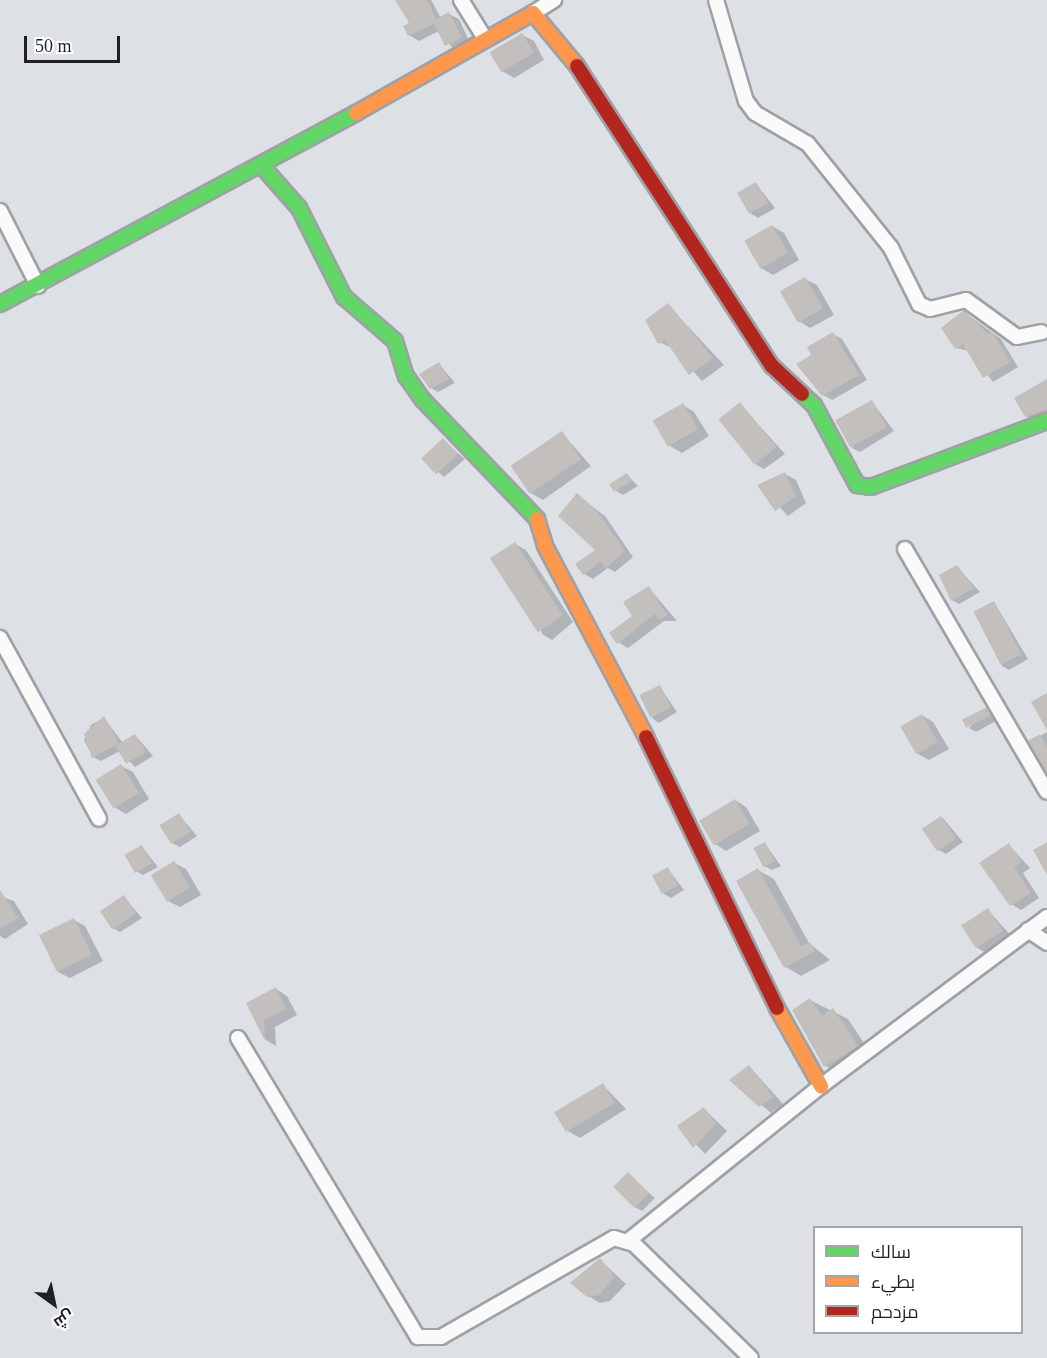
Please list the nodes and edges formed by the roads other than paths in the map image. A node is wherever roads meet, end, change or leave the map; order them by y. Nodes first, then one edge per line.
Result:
1 (461, 0) edge
2 (554, 0) edge
3 (716, 0) edge
4 (532, 13) junction
5 (484, 37) junction
6 (262, 166) junction
7 (0, 211) edge
8 (38, 286) junction
9 (0, 304) edge
10 (1045, 334) edge
11 (1047, 422) edge
12 (905, 549) dead end
13 (0, 638) edge
14 (1047, 792) edge
15 (99, 819) dead end
16 (1047, 917) edge
17 (1028, 930) junction
18 (1047, 943) edge
19 (238, 1038) dead end
20 (821, 1086) junction
21 (628, 1241) junction
22 (751, 1358) edge

1 - 5 street
2 - 4 street
3 - 10 street
4 - 5 street
4 - 11 street
5 - 6 street
6 - 8 street
6 - 20 street
7 - 8 street
8 - 9 street
12 - 14 street
13 - 15 street
16 - 17 street
17 - 18 street
17 - 20 street
19 - 21 street
20 - 21 street
21 - 22 street

